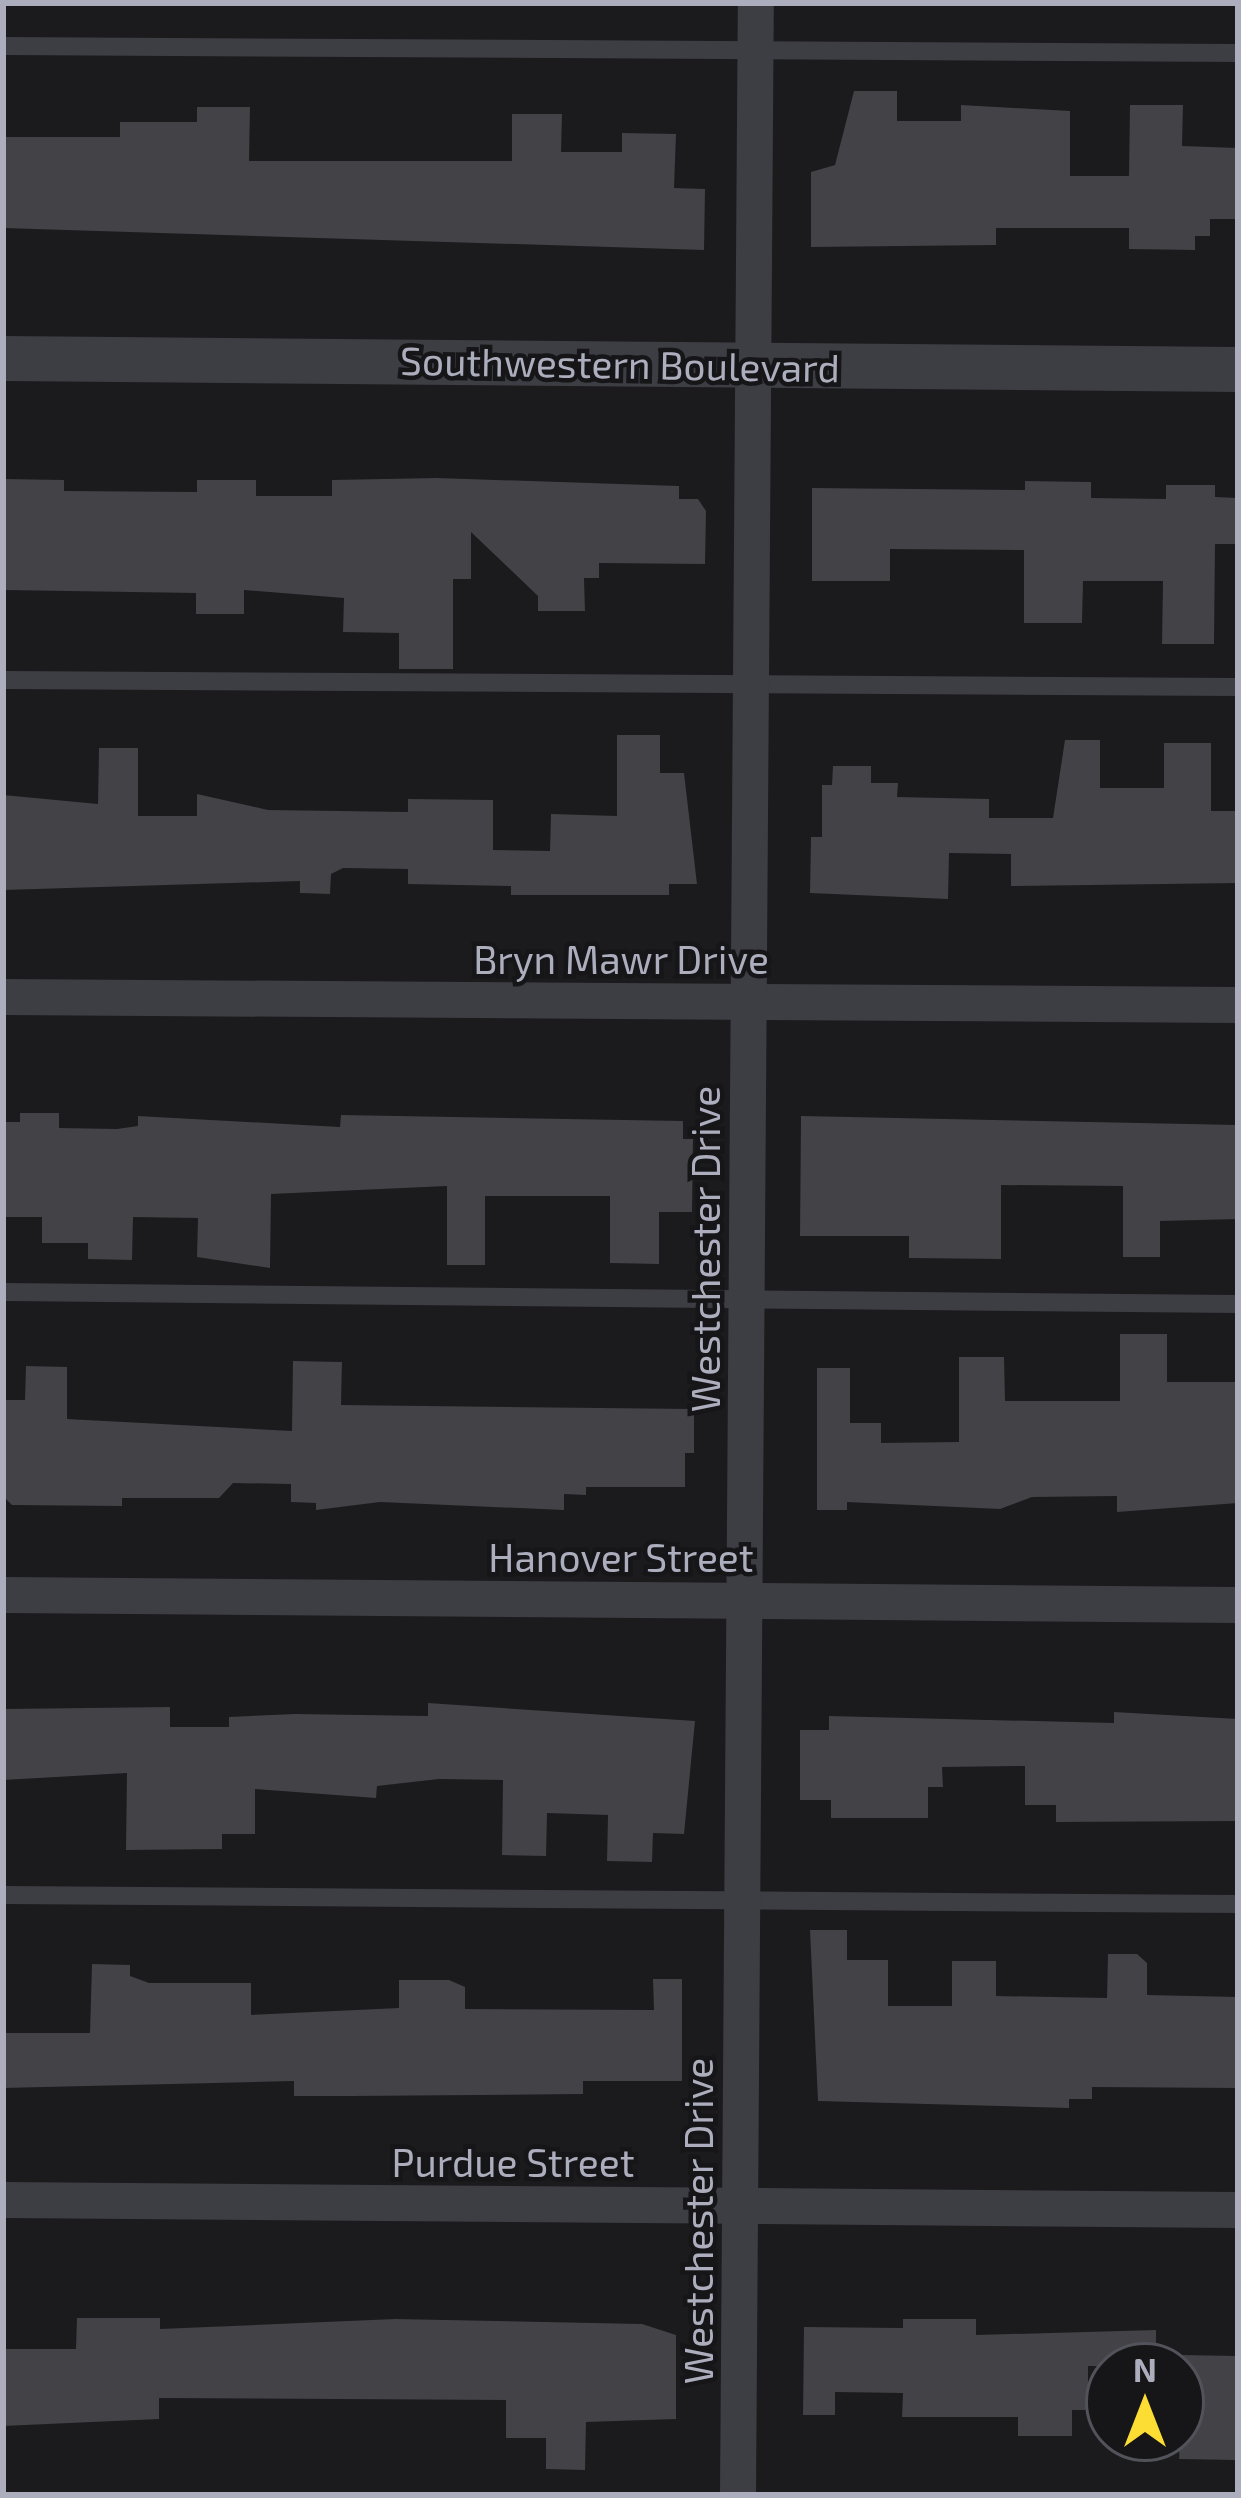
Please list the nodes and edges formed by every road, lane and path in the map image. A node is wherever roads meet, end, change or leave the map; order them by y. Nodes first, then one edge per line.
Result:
1 (756, 3) edge
2 (3, 46) edge
3 (756, 52) junction
4 (1238, 53) edge
5 (3, 358) edge
6 (754, 365) junction
7 (1238, 369) edge
8 (3, 680) edge
9 (751, 684) junction
10 (1238, 687) edge
11 (3, 997) edge
12 (749, 1002) junction
13 (1238, 1005) edge
14 (3, 1292) edge
15 (746, 1299) junction
16 (1238, 1304) edge
17 (3, 1595) edge
18 (744, 1599) junction
19 (1238, 1605) edge
20 (3, 1895) edge
21 (742, 1898) junction
22 (1238, 1904) edge
23 (3, 2200) edge
24 (740, 2205) junction
25 (1238, 2210) edge
26 (738, 2495) edge

1 - 3 street, Westchester Drive
2 - 3 lane
3 - 4 lane
3 - 6 street, Westchester Drive
5 - 6 street, Southwestern Boulevard
6 - 7 street, Southwestern Boulevard
6 - 9 street, Westchester Drive
8 - 9 lane
9 - 10 lane
9 - 12 street, Westchester Drive
11 - 12 street, Bryn Mawr Drive
12 - 13 street, Bryn Mawr Drive
12 - 15 street, Westchester Drive
14 - 15 lane
15 - 16 lane
15 - 18 street, Westchester Drive
17 - 18 street, Hanover Street
18 - 19 street, Hanover Street
18 - 21 street, Westchester Drive
20 - 21 lane
21 - 22 lane
21 - 24 street, Westchester Drive
23 - 24 street, Purdue Street
24 - 25 street, Purdue Street
24 - 26 street, Westchester Drive

